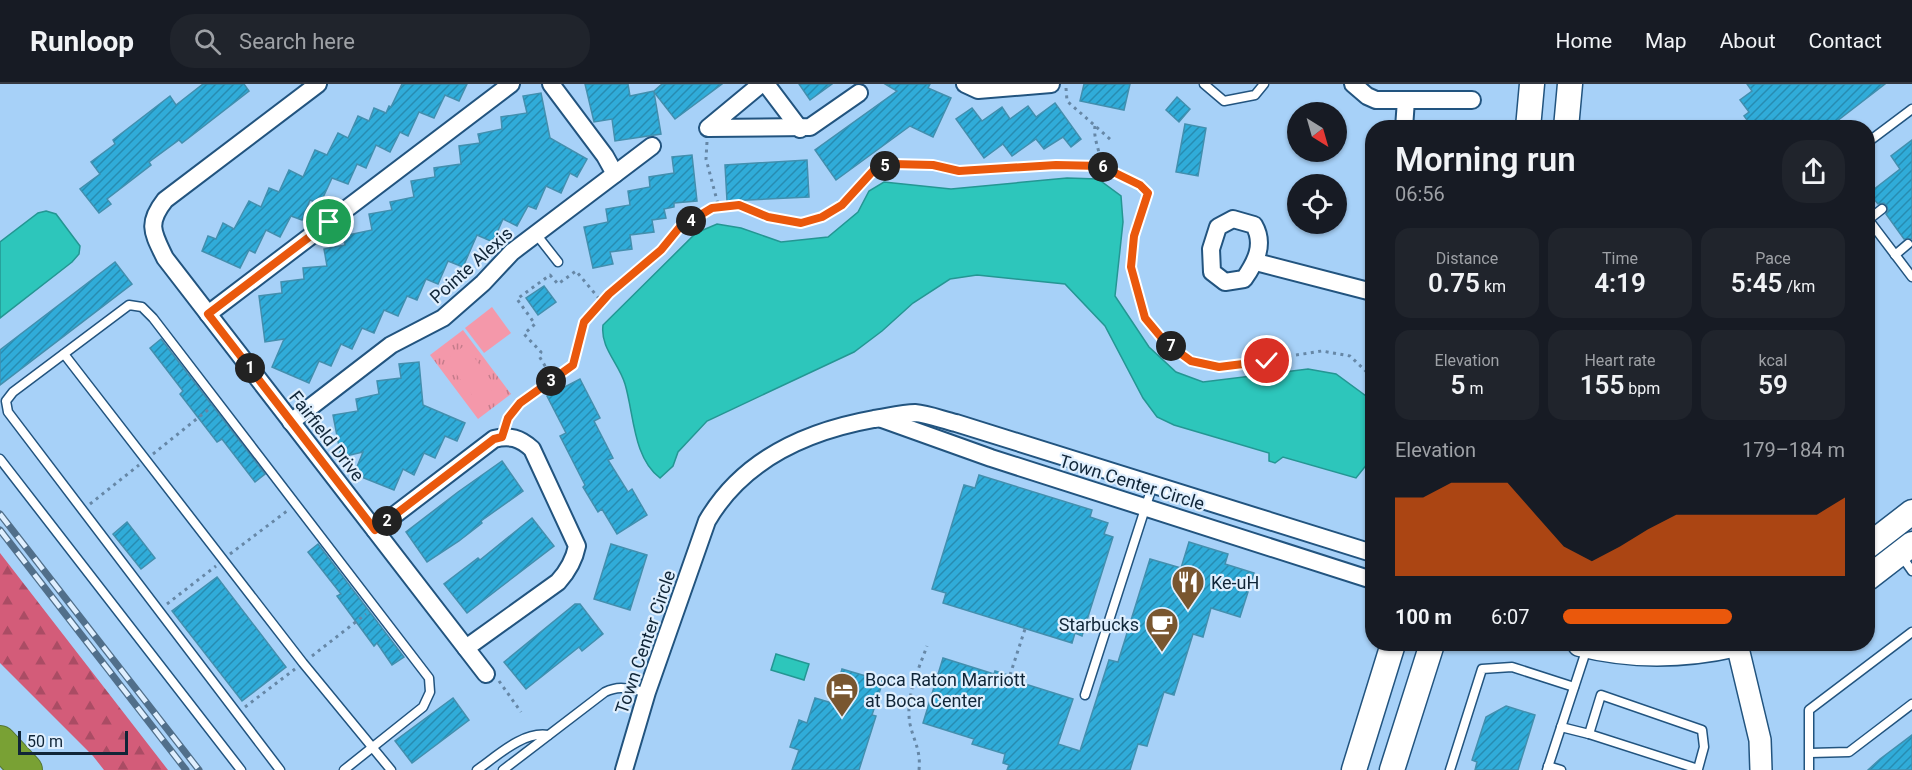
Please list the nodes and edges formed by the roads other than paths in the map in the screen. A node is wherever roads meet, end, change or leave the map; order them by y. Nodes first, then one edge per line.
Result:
1 (318, 84) edge
2 (511, 84) edge
3 (550, 84) edge
4 (761, 84) edge
5 (766, 84) edge
6 (965, 84) edge
7 (1051, 84) edge
8 (1204, 84) edge
9 (1264, 84) edge
10 (1353, 84) edge
11 (1532, 84) edge
12 (1570, 84) edge
13 (860, 93) dead end
14 (1406, 100) junction
15 (1472, 100) dead end
16 (1912, 109) edge
17 (1405, 120) edge
18 (1529, 120) edge
19 (1567, 120) edge
20 (800, 129) junction
21 (1875, 137) edge
22 (652, 146) dead end
23 (615, 174) junction
24 (1882, 209) dead end
25 (1875, 214) edge
26 (1875, 229) edge
27 (536, 234) junction
28 (1908, 244) dead end
29 (1894, 255) junction
30 (558, 262) dead end
31 (1256, 262) dead end
32 (1912, 277) edge
33 (1365, 290) edge
34 (208, 314) junction
35 (64, 354) junction
36 (881, 418) junction
37 (291, 422) junction
38 (0, 459) edge
39 (1153, 484) junction
40 (1146, 507) junction
41 (1912, 512) edge
42 (375, 530) junction
43 (1875, 541) edge
44 (1365, 551) edge
45 (1908, 556) edge
46 (1875, 574) edge
47 (1365, 578) edge
48 (1912, 632) edge
49 (466, 648) junction
50 (1391, 651) edge
51 (1430, 651) edge
52 (1583, 651) edge
53 (1624, 651) edge
54 (1692, 651) edge
55 (1739, 651) edge
56 (486, 674) road end
57 (1574, 687) junction
58 (647, 692) junction
59 (1085, 695) dead end
60 (1912, 704) edge
61 (1561, 727) junction
62 (1589, 734) junction
63 (548, 735) junction
64 (0, 742) edge
65 (374, 748) junction
66 (1810, 753) junction
67 (1547, 768) edge
68 (26, 770) edge
69 (241, 770) edge
70 (280, 770) edge
71 (344, 770) edge
72 (391, 770) edge
73 (477, 770) edge
74 (503, 770) edge
75 (624, 770) edge
76 (1354, 770) edge
77 (1392, 770) edge
78 (1450, 770) edge
79 (1561, 770) edge
80 (1698, 770) edge
81 (1761, 770) edge
82 (1809, 770) edge

1 - 34 street, Fairfield Drive
2 - 34 street
3 - 23 street
4 - 20 street
5 - 20 street
6 - 7 street
8 - 9 lane
10 - 14 street
11 - 18 main road
12 - 19 main road
13 - 20 street
14 - 15 street
14 - 17 street
16 - 21 lane
22 - 23 street, Pointe Alexis
23 - 27 street, Pointe Alexis
24 - 25 lane
26 - 29 lane
27 - 30 lane
27 - 37 street, Pointe Alexis
28 - 29 lane
29 - 32 lane
31 - 33 street
34 - 37 street, Fairfield Drive
35 - 65 lane
35 - 65 lane
35 - 70 lane
36 - 39 street, Town Center Circle
36 - 40 street, Town Center Circle
36 - 58 street, Town Center Circle
37 - 42 street, Fairfield Drive
38 - 69 lane
39 - 40 lane
39 - 44 street, Town Center Circle
40 - 47 street, Town Center Circle
40 - 59 lane
41 - 43 main road
42 - 49 street, Fairfield Drive
42 - 49 street
45 - 46 main road
48 - 66 lane
49 - 56 street, Fairfield Drive
50 - 76 main road
51 - 77 main road
52 - 57 lane
53 - 54 main road
55 - 81 street
57 - 61 lane
57 - 78 lane
58 - 63 lane
58 - 75 street, Town Center Circle
60 - 66 lane
61 - 62 lane
61 - 67 lane
62 - 80 lane
62 - 80 lane
63 - 73 lane
63 - 74 lane
64 - 68 highway
65 - 71 lane
65 - 72 lane
66 - 82 lane
67 - 79 lane

